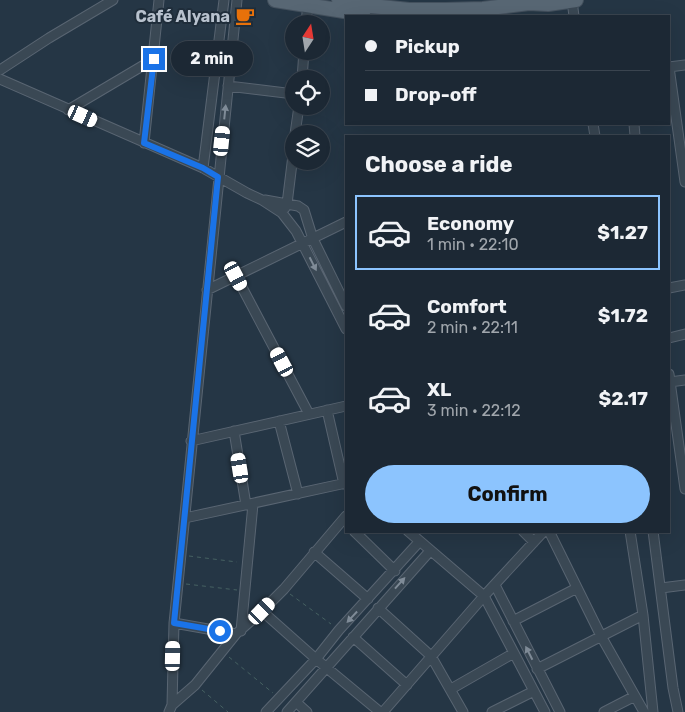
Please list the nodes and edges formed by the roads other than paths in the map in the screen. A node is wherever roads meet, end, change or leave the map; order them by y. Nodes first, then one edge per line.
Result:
1 (113, 0) edge
2 (159, 0) edge
3 (224, 0) edge
4 (237, 0) edge
5 (275, 0) edge
6 (576, 0) edge
7 (572, 1) edge
8 (308, 2) edge
9 (336, 3) edge
10 (529, 5) edge
11 (307, 15) edge
12 (377, 15) edge
13 (504, 15) edge
14 (574, 15) edge
15 (154, 59) junction
16 (685, 65) edge
17 (670, 67) edge
18 (0, 70) edge
19 (670, 74) edge
20 (0, 79) edge
21 (228, 86) junction
22 (285, 93) edge
23 (68, 110) junction
24 (144, 143) junction
25 (203, 168) junction
26 (291, 170) edge
27 (218, 177) junction
28 (685, 182) edge
29 (262, 200) junction
30 (287, 204) junction
31 (282, 213) junction
32 (345, 223) edge
33 (313, 239) junction
34 (302, 243) junction
35 (236, 276) junction
36 (685, 285) edge
37 (670, 288) edge
38 (207, 290) junction
39 (345, 304) edge
40 (345, 325) edge
41 (685, 334) edge
42 (670, 338) edge
43 (670, 378) edge
44 (685, 380) edge
45 (670, 384) edge
46 (345, 406) edge
47 (327, 410) junction
48 (309, 414) junction
49 (279, 421) junction
50 (234, 431) junction
51 (192, 441) junction
52 (682, 451) edge
53 (345, 483) edge
54 (685, 489) edge
55 (298, 494) junction
56 (250, 505) junction
57 (185, 518) junction
58 (345, 520) edge
59 (356, 533) edge
60 (410, 533) edge
61 (525, 533) edge
62 (542, 533) edge
63 (550, 533) edge
64 (630, 533) edge
65 (653, 533) edge
66 (420, 542) junction
67 (534, 542) junction
68 (430, 551) junction
69 (314, 552) junction
70 (395, 571) junction
71 (495, 585) junction
72 (685, 585) edge
73 (577, 588) junction
74 (661, 588) junction
75 (484, 596) junction
76 (368, 599) junction
77 (378, 608) junction
78 (262, 611) junction
79 (643, 615) junction
80 (513, 622) junction
81 (174, 623) junction
82 (238, 632) junction
83 (601, 636) junction
84 (353, 637) junction
85 (514, 653) junction
86 (432, 656) junction
87 (316, 659) junction
88 (327, 668) junction
89 (537, 669) junction
90 (407, 685) junction
91 (451, 689) junction
92 (534, 691) junction
93 (635, 696) junction
94 (297, 703) junction
95 (171, 708) edge
96 (266, 712) edge
97 (288, 712) edge
98 (307, 712) edge
99 (382, 712) edge
100 (463, 712) edge
101 (492, 712) edge
102 (545, 712) edge
103 (560, 712) edge
104 (604, 712) edge
105 (644, 712) edge
106 (653, 712) edge
107 (678, 712) edge

1 - 18 street
2 - 15 street
3 - 25 street
4 - 21 street
5 - 8 main road
6 - 7 main road
7 - 10 main road
7 - 14 street
8 - 9 main road
8 - 11 street
9 - 10 main road
9 - 12 main road
10 - 13 main road
15 - 23 street
15 - 24 street
16 - 17 street
19 - 28 street
20 - 23 street
21 - 22 street
27 -> 21 street
23 - 24 street
24 - 25 street
25 - 27 street
26 - 30 street
27 - 29 street
27 - 38 street
29 - 30 street
29 - 31 street
30 - 31 street
30 - 33 street
31 - 34 street
32 - 33 street
33 - 34 street
33 - 39 street
34 - 35 street
34 -> 40 street
35 - 38 street
35 - 48 street
36 - 37 street
38 - 51 street
41 - 42 street
43 - 44 street
45 - 52 street
46 - 47 street
47 - 48 street
47 - 53 street
48 - 49 street
49 - 50 street
49 - 55 street
50 - 51 street
50 - 56 street
51 - 57 street
52 - 54 street
53 - 55 street
55 - 56 street
56 - 57 street
56 - 82 street
57 - 81 street
58 - 69 street
59 - 70 street
60 - 66 street
61 - 67 street
62 - 67 street
63 - 73 street
64 - 79 street
65 - 74 street
66 - 68 street
66 - 70 street
67 - 71 street
68 - 75 street
77 -> 68 street
69 - 76 street
69 - 78 street
70 - 76 street
71 - 75 street
71 - 80 street
72 - 74 street
73 - 80 street
73 - 83 street
74 - 107 street
75 - 85 street
75 - 86 street
76 -> 87 street
77 - 84 street
77 - 86 street
78 - 82 street
78 - 87 street
79 - 83 street
79 - 106 street
89 -> 80 street
81 - 82 street
81 - 95 street
82 - 95 street
83 - 89 street
83 - 93 street
84 - 88 street
84 - 90 street
85 - 91 street
85 - 92 street
86 - 90 street
86 - 91 street
87 - 88 street
87 - 96 street
88 - 94 street
88 - 99 street
89 - 103 street
90 - 99 street
91 - 100 street
92 - 101 street
92 - 102 street
93 - 104 street
93 - 105 street
94 - 97 street
94 - 98 street

